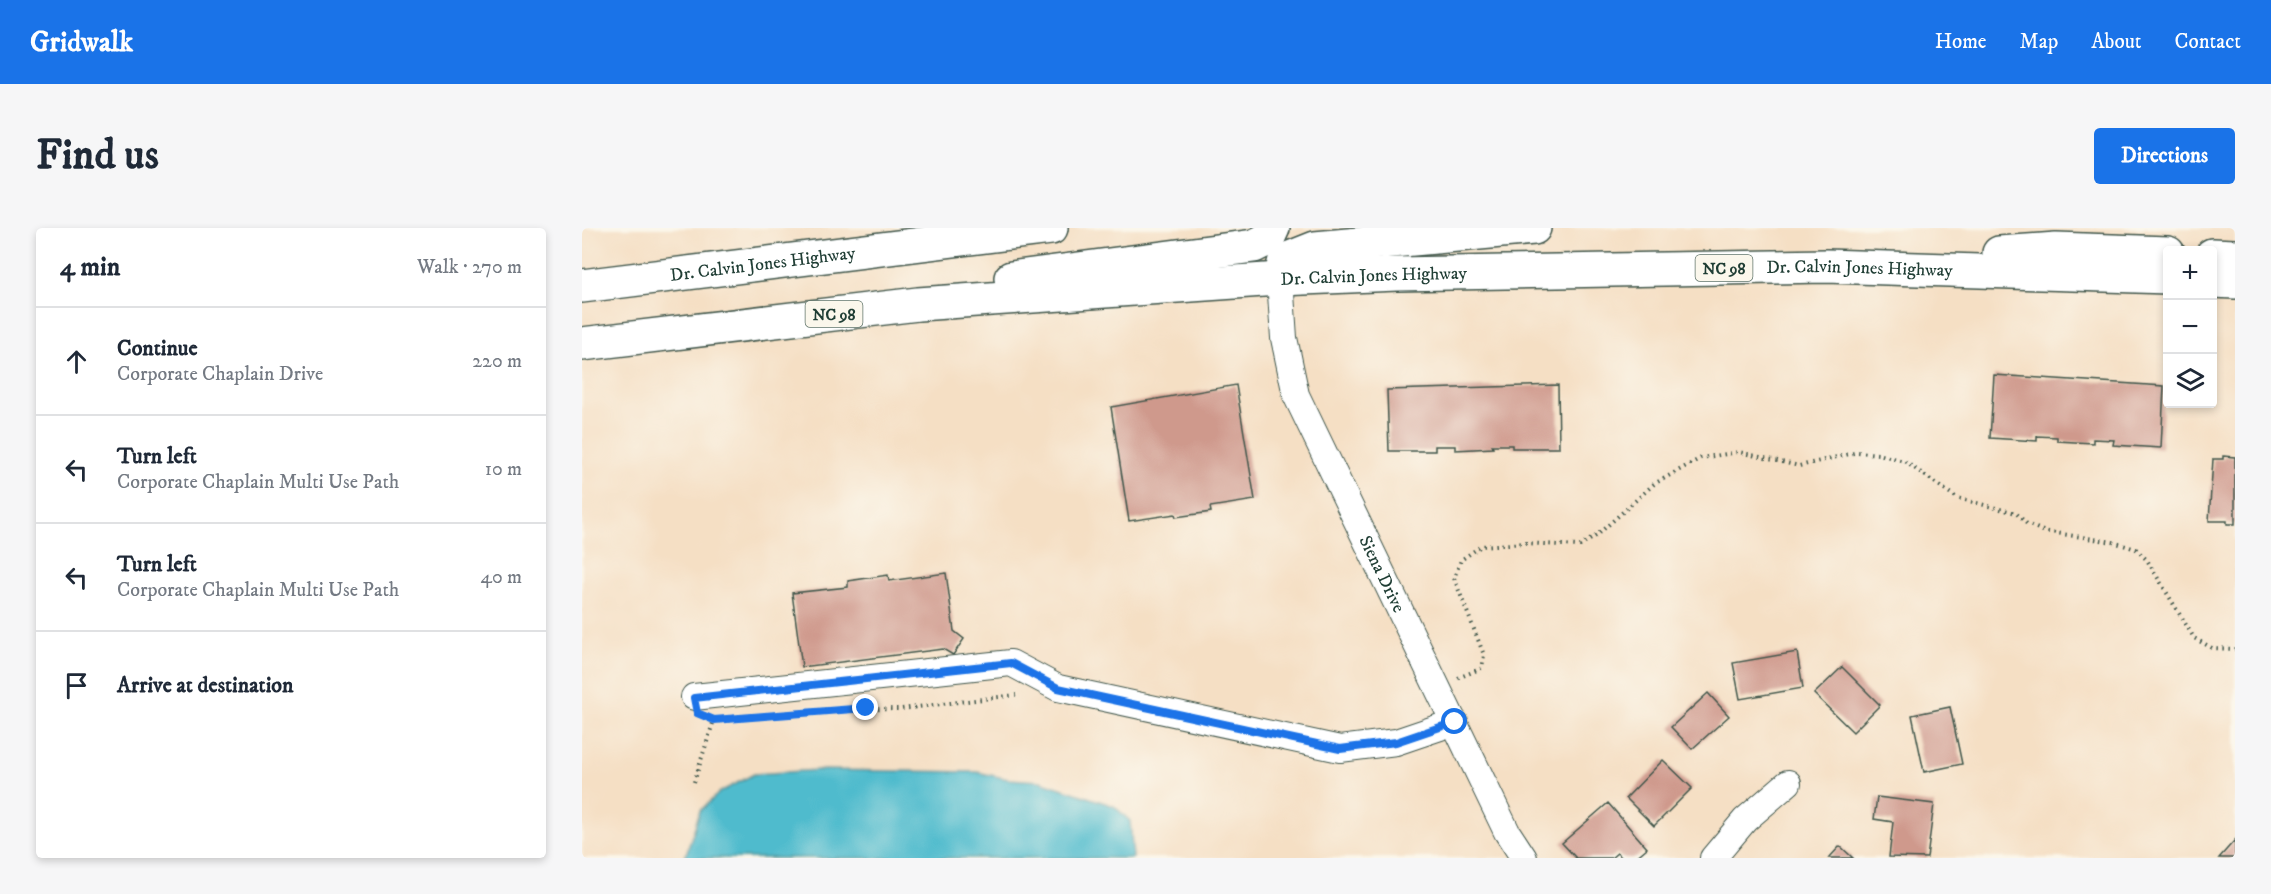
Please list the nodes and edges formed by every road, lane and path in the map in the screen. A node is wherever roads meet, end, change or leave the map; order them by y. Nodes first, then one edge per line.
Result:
1 (1051, 228) edge
2 (1273, 228) edge
3 (1534, 228) edge
4 (2163, 254) edge
5 (2217, 255) edge
6 (2235, 256) edge
7 (1933, 269) junction
8 (2163, 277) edge
9 (642, 279) junction
10 (1280, 279) junction
11 (2217, 280) edge
12 (2235, 282) edge
13 (582, 286) edge
14 (582, 303) edge
15 (918, 304) junction
16 (582, 344) edge
17 (2235, 649) edge
18 (1458, 677) dead end
19 (1021, 694) dead end
20 (694, 698) joint
21 (812, 711) dead end
22 (725, 719) dead end
23 (714, 720) junction
24 (1455, 722) junction
25 (694, 782) dead end
26 (1788, 783) dead end
27 (1524, 858) edge
28 (1713, 858) edge

1 - 9 highway, Dr. Calvin Jones Highway
2 - 15 highway
3 - 10 highway
4 - 7 highway
5 - 6 highway
7 - 8 highway, Dr. Calvin Jones Highway / NC 98
7 - 10 highway, Dr. Calvin Jones Highway / NC 98
9 - 13 highway, Dr. Calvin Jones Highway
9 - 14 highway
10 - 15 highway, Dr. Calvin Jones Highway / NC 98
10 - 24 street, Siena Drive
11 - 12 highway
15 - 16 highway, Dr. Calvin Jones Highway / NC 98
17 - 18 path
19 - 21 path
20 - 23 path
20 - 24 street
22 - 23 path
23 - 25 path
24 - 27 street, Siena Drive
26 - 28 street

